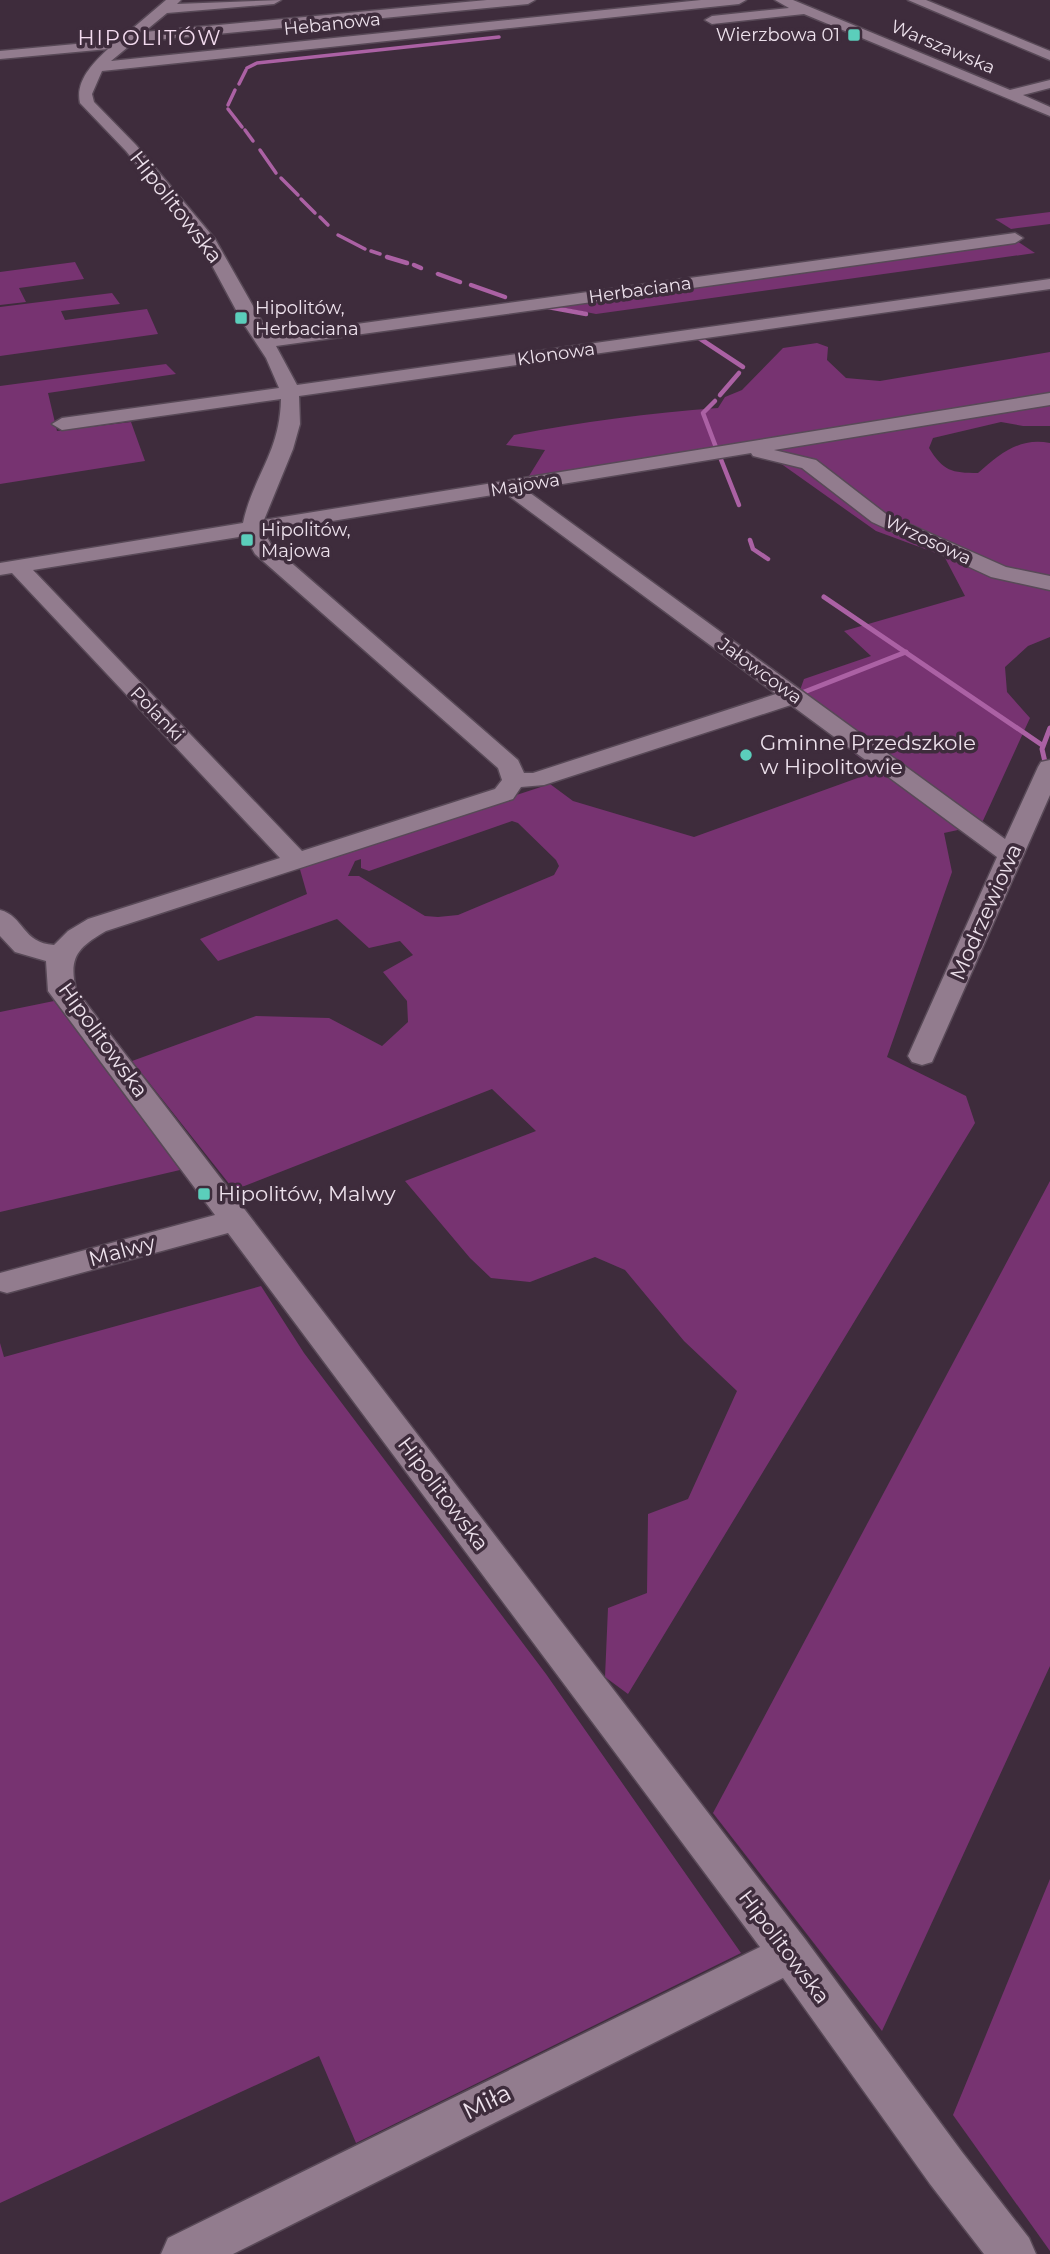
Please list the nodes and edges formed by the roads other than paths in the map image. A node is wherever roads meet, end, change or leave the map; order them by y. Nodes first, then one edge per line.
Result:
1 (274, 0) edge
2 (528, 0) edge
3 (739, 0) edge
4 (915, 0) edge
5 (794, 3) edge
6 (169, 4) edge
7 (612, 13) junction
8 (700, 22) dead end
9 (634, 29) dead end
10 (126, 41) junction
11 (0, 55) edge
12 (1050, 56) edge
13 (96, 67) junction
14 (1050, 85) edge
15 (1008, 95) junction
16 (1050, 111) edge
17 (1015, 238) dead end
18 (1050, 284) edge
19 (265, 342) junction
20 (290, 391) junction
21 (1050, 400) edge
22 (62, 424) dead end
23 (738, 450) junction
24 (509, 487) junction
25 (251, 529) junction
26 (8, 568) edge
27 (1050, 583) edge
28 (794, 696) junction
29 (1050, 767) edge
30 (514, 780) junction
31 (1011, 855) junction
32 (297, 861) junction
33 (3, 925) edge
34 (62, 954) junction
35 (922, 1056) dead end
36 (237, 1220) junction
37 (7, 1282) dead end
38 (790, 1953) junction
39 (184, 2254) edge
40 (1013, 2254) edge

1 - 6 street
2 - 10 street
3 - 7 street, Hebanowa
4 - 12 street
5 - 8 street
5 - 15 street, Warszawska
6 - 10 street
7 - 9 street
7 - 13 street, Hebanowa
10 - 11 street
10 - 13 street
13 - 19 street, Hipolitowska
14 - 15 street
15 - 16 street, Warszawska
17 - 19 street, Herbaciana
18 - 20 street, Klonowa
19 - 20 street, Hipolitowska
20 - 22 street, Klonowa
20 - 25 street, Hipolitowska
21 - 23 street, Majowa
23 - 24 street, Majowa
23 - 27 street, Wrzosowa
24 - 25 street, Majowa
24 - 28 street, Jałowcowa
25 - 26 street, Majowa
25 - 30 street
26 - 32 street, Polanki
28 - 30 street
28 - 31 street, Jałowcowa
29 - 31 street, Modrzewiowa
30 - 32 street, Hipolitowska
31 - 35 street, Modrzewiowa
32 - 34 street, Hipolitowska
33 - 34 street
34 - 36 street, Hipolitowska
36 - 37 street, Malwy
36 - 38 street, Hipolitowska
38 - 39 street, Miła
38 - 40 street, Hipolitowska

